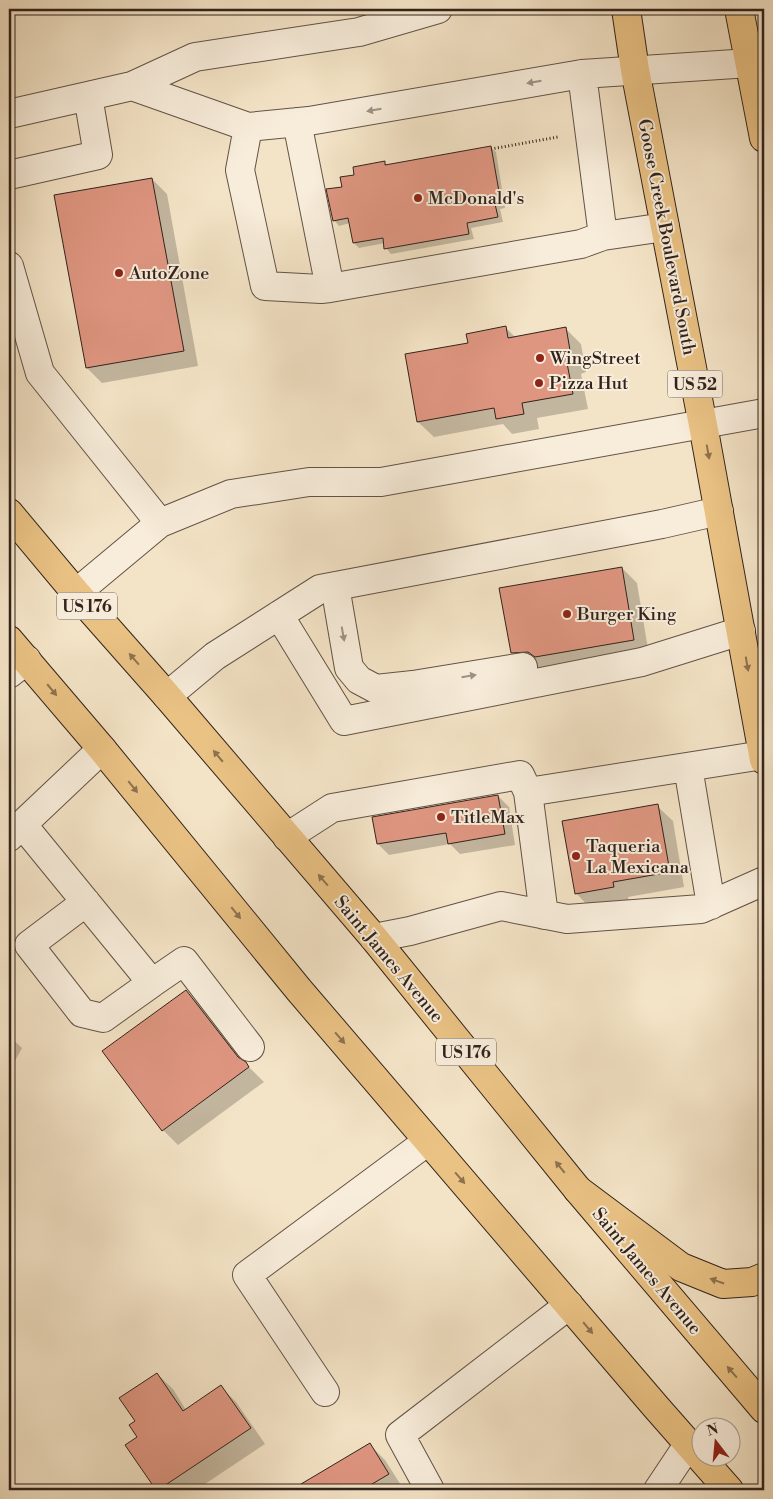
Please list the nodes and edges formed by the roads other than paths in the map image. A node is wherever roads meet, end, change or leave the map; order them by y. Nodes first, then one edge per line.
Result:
1 (438, 9) edge
2 (626, 9) edge
3 (739, 9) edge
4 (750, 63) junction
5 (635, 70) junction
6 (582, 74) junction
7 (132, 86) junction
8 (88, 96) junction
9 (9, 114) edge
10 (297, 122) junction
11 (248, 127) junction
12 (764, 138) edge
13 (9, 175) edge
14 (665, 227) junction
15 (603, 236) junction
16 (9, 266) edge
17 (330, 288) junction
18 (764, 413) edge
19 (703, 425) junction
20 (719, 511) junction
21 (9, 513) edge
22 (160, 523) junction
23 (334, 586) junction
24 (76, 593) junction
25 (279, 615) junction
26 (741, 631) junction
27 (9, 640) edge
28 (657, 657) junction
29 (18, 667) edge
30 (166, 696) junction
31 (102, 749) junction
32 (764, 757) edge
33 (688, 767) junction
34 (528, 792) junction
35 (15, 831) edge
36 (287, 837) junction
37 (764, 881) edge
38 (86, 902) junction
39 (711, 905) junction
40 (544, 914) junction
41 (374, 938) junction
42 (152, 983) junction
43 (250, 1046) dead end
44 (428, 1141) junction
45 (578, 1190) junction
46 (764, 1277) edge
47 (569, 1305) junction
48 (325, 1392) dead end
49 (764, 1409) edge
50 (688, 1444) junction
51 (430, 1490) edge
52 (658, 1490) edge
53 (729, 1490) edge

1 - 7 street
2 - 5 main road, Goose Creek Boulevard South / US 52
3 - 4 main road
4 - 5 street
4 - 12 main road
5 - 6 street
5 - 14 main road, Goose Creek Boulevard South / US 52
6 -> 10 street
6 - 15 street
7 - 8 street
7 - 11 street
8 - 9 street
8 - 13 street
10 - 11 street
10 - 17 street
11 - 17 street
14 - 15 street
14 - 19 main road, Goose Creek Boulevard South / US 52
15 - 17 street
16 - 22 street
18 - 19 street
19 -> 20 main road, Goose Creek Boulevard South / US 52
19 - 22 street
20 - 23 street
20 - 26 main road, Goose Creek Boulevard South / US 52
21 - 24 main road, Saint James Avenue / US 176
22 - 24 street
23 - 25 street
23 -> 28 street
30 -> 24 main road, Saint James Avenue / US 176
25 - 28 street
25 - 30 street
26 - 28 street
26 -> 32 main road, Goose Creek Boulevard South / US 52
27 - 29 main road
29 -> 31 main road
36 -> 30 main road, Saint James Avenue / US 176
31 - 35 street
31 -> 44 main road
32 - 33 street
33 - 34 street
33 - 39 street
34 - 36 street
34 - 40 street
35 - 38 street
41 -> 36 main road, Saint James Avenue / US 176
37 - 39 street
38 - 42 street
38 - 42 street
39 - 40 street
40 - 41 street
45 -> 41 main road, Saint James Avenue / US 176
42 - 43 street
44 -> 47 main road
44 - 48 street
46 -> 45 main road
49 -> 45 main road, Saint James Avenue / US 176
47 -> 50 main road
47 - 51 street
50 - 52 street
50 - 53 main road

